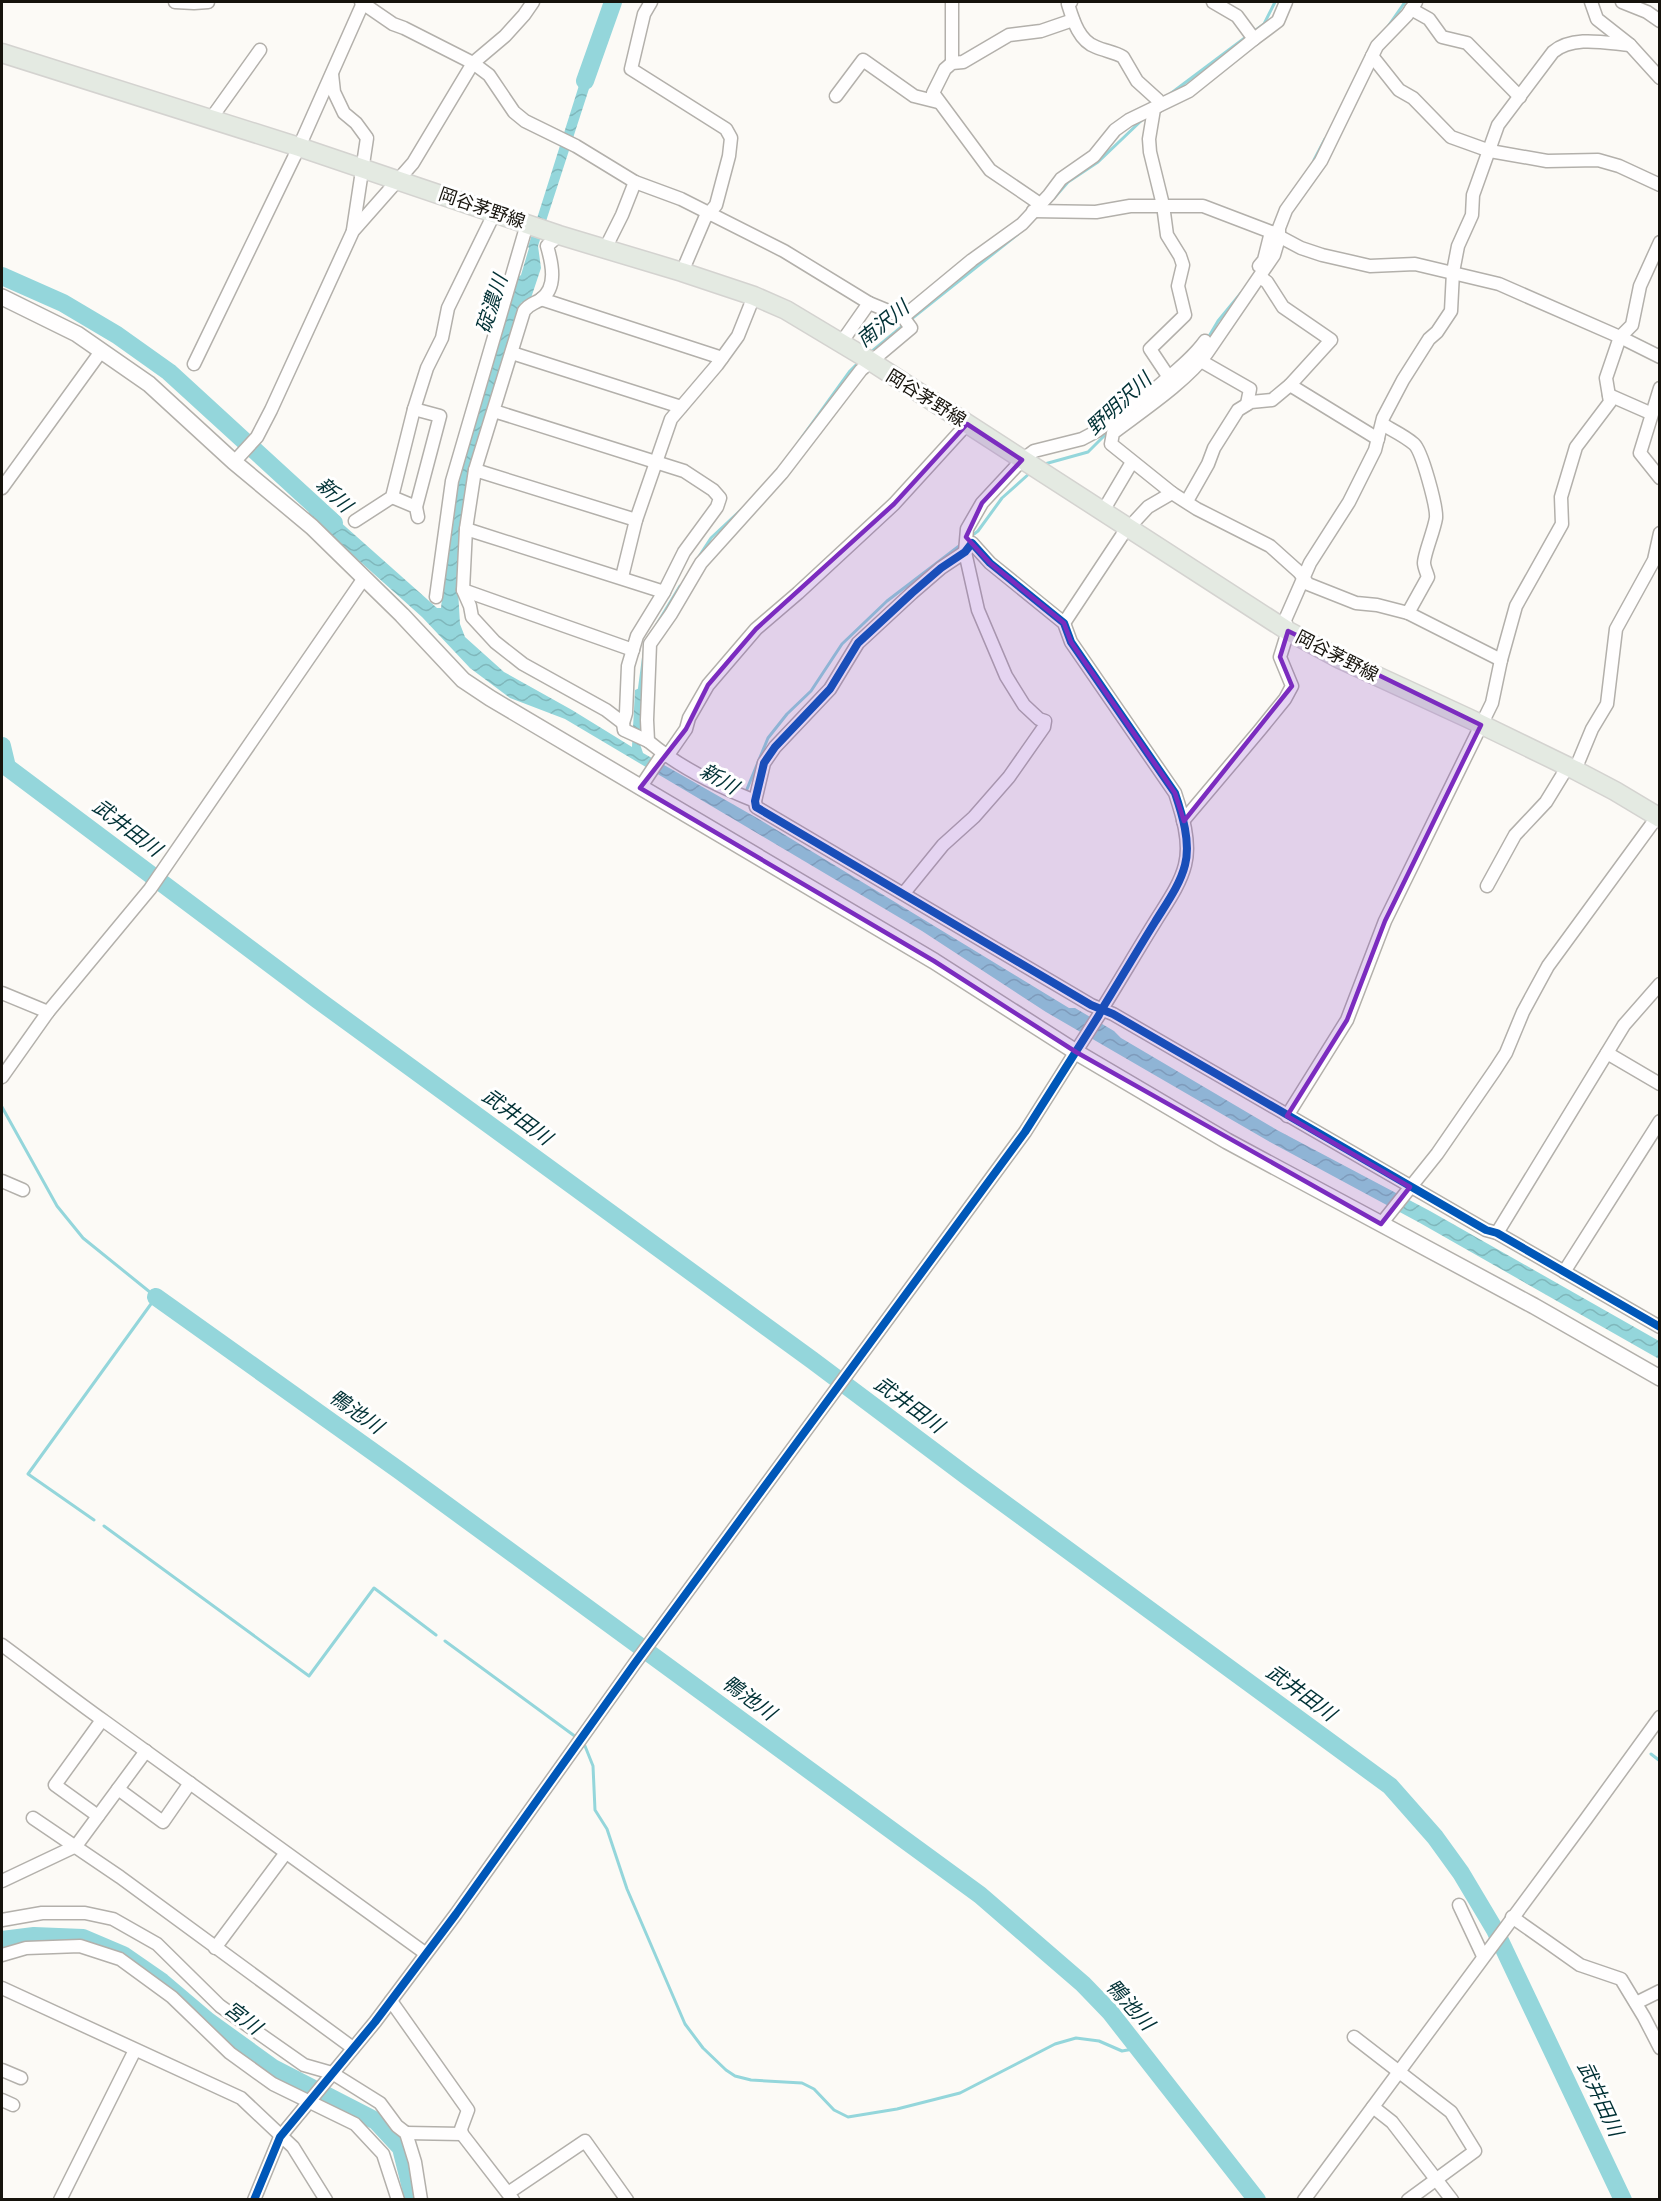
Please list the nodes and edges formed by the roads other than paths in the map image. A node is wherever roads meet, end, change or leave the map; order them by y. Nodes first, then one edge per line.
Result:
1 (175, 2) edge
2 (208, 2) edge
3 (362, 2) edge
4 (533, 2) edge
5 (651, 2) edge
6 (952, 2) edge
7 (1071, 2) edge
8 (1214, 2) edge
9 (1286, 2) edge
10 (1591, 2) edge
11 (1622, 2) edge
12 (1414, 5) edge
13 (1073, 20) junction
14 (1659, 21) edge
15 (1254, 39) junction
16 (1630, 45) junction
17 (260, 50) dead end
18 (2, 53) edge
19 (1371, 56) junction
20 (473, 63) junction
21 (952, 63) junction
22 (332, 73) junction
23 (1659, 78) edge
24 (836, 96) dead end
25 (1520, 97) junction
26 (938, 102) junction
27 (1156, 107) junction
28 (210, 120) junction
29 (299, 147) junction
30 (1490, 151) junction
31 (362, 168) junction
32 (398, 180) junction
33 (635, 182) junction
34 (1659, 186) edge
35 (1163, 205) junction
36 (1037, 208) junction
37 (495, 212) junction
38 (709, 212) junction
39 (541, 229) junction
40 (353, 231) junction
41 (1275, 235) junction
42 (1659, 242) edge
43 (605, 249) junction
44 (682, 272) junction
45 (1453, 272) junction
46 (1260, 277) junction
47 (754, 296) junction
48 (2, 297) edge
49 (541, 299) junction
50 (868, 303) junction
51 (903, 317) junction
52 (1620, 337) junction
53 (841, 343) junction
54 (102, 350) junction
55 (512, 353) junction
56 (1659, 357) edge
57 (722, 358) junction
58 (1201, 361) junction
59 (869, 362) junction
60 (194, 364) dead end
61 (1171, 380) junction
62 (1290, 385) junction
63 (1659, 388) edge
64 (1609, 394) junction
65 (1147, 401) junction
66 (1247, 404) junction
67 (681, 407) junction
68 (414, 409) junction
69 (494, 411) junction
70 (1650, 413) junction
71 (967, 424) junction
72 (1382, 424) junction
73 (1378, 439) junction
74 (239, 457) junction
75 (655, 462) junction
76 (1132, 462) junction
77 (1032, 466) junction
78 (476, 470) junction
79 (1659, 478) edge
80 (2, 488) edge
81 (1172, 493) junction
82 (392, 497) junction
83 (1187, 501) junction
84 (1103, 512) junction
85 (636, 520) junction
86 (355, 521) dead end
87 (466, 529) junction
88 (1130, 529) junction
89 (1659, 533) edge
90 (965, 552) junction
91 (622, 577) junction
92 (364, 578) junction
93 (1304, 578) junction
94 (463, 590) junction
95 (664, 592) junction
96 (436, 597) dead end
97 (1408, 613) junction
98 (1064, 623) junction
99 (1288, 631) junction
100 (633, 650) junction
101 (1501, 660) junction
102 (623, 723) junction
103 (1480, 725) junction
104 (648, 741) junction
105 (662, 756) junction
106 (1571, 768) junction
107 (643, 783) junction
108 (755, 801) junction
109 (1659, 816) edge
110 (1183, 821) junction
111 (1487, 886) dead end
112 (904, 893) junction
113 (1659, 984) edge
114 (2, 993) edge
115 (1655, 998) edge
116 (48, 1012) junction
117 (1101, 1012) junction
118 (1079, 1047) junction
119 (1607, 1053) junction
120 (2, 1077) edge
121 (1659, 1084) edge
122 (1287, 1116) junction
123 (1659, 1121) edge
124 (2, 1181) edge
125 (1408, 1188) junction
126 (23, 1190) dead end
127 (1385, 1219) junction
128 (1497, 1233) junction
129 (1564, 1272) junction
130 (1658, 1324) edge
131 (1659, 1378) edge
132 (2, 1645) edge
133 (1659, 1716) edge
134 (102, 1720) junction
135 (146, 1751) junction
136 (190, 1783) junction
137 (118, 1789) junction
138 (98, 1816) junction
139 (33, 1818) dead end
140 (76, 1846) junction
141 (285, 1854) junction
142 (2, 1881) edge
143 (1459, 1905) dead end
144 (1512, 1917) junction
145 (2, 1920) edge
146 (215, 1948) junction
147 (426, 1953) junction
148 (2, 1955) edge
149 (1484, 1955) junction
150 (2, 1988) edge
151 (1659, 1991) edge
152 (391, 2001) junction
153 (1636, 2003) junction
154 (1354, 2037) dead end
155 (353, 2048) junction
156 (1659, 2048) edge
157 (135, 2050) junction
158 (2, 2070) edge
159 (1398, 2072) junction
160 (332, 2073) junction
161 (21, 2078) dead end
162 (310, 2101) junction
163 (1373, 2107) junction
164 (406, 2133) junction
165 (462, 2134) junction
166 (280, 2137) junction
167 (1436, 2179) junction
168 (511, 2196) edge
169 (60, 2199) edge
170 (254, 2199) edge
171 (326, 2199) edge
172 (398, 2199) edge
173 (421, 2199) edge
174 (627, 2199) edge
175 (1304, 2199) edge
176 (1408, 2199) edge
177 (1452, 2199) edge

1 - 2 street
3 - 20 street
3 - 22 street
4 - 20 street
5 - 38 street
6 - 21 street
7 - 13 street
8 - 15 street
9 - 15 street
10 - 16 street
11 - 14 street
12 - 19 street
12 - 25 street
13 - 21 street
13 - 27 street
15 - 27 street
16 - 23 street
16 - 25 street
17 - 28 street
18 - 28 main road, 岡谷茅野線
19 - 30 street
19 - 41 street
20 - 32 street
20 - 33 street
21 - 26 street
22 - 29 street
22 - 31 street
24 - 26 street
25 - 30 street
26 - 36 street
27 - 35 street
27 - 36 street
28 - 29 main road, 岡谷茅野線
29 - 31 main road, 岡谷茅野線
29 - 60 street
30 - 34 street
30 - 45 street
31 - 32 main road, 岡谷茅野線
31 - 40 street
32 - 37 main road, 岡谷茅野線
32 - 40 street
33 - 38 street
33 - 43 street
35 - 36 street
35 - 41 street
35 - 61 street
36 - 51 street
37 - 39 main road, 岡谷茅野線
37 - 68 street
38 - 44 street
38 - 50 street
39 - 43 main road, 岡谷茅野線
39 - 49 street
39 - 96 street
40 - 74 street
41 - 45 street
41 - 46 street
41 - 61 street
42 - 52 street
43 - 44 main road, 岡谷茅野線
44 - 47 main road, 岡谷茅野線
45 - 52 street
45 - 72 street
46 - 58 street
46 - 62 street
47 - 53 main road, 岡谷茅野線
47 - 57 street
48 - 54 street
49 - 55 street
49 - 57 street
50 - 51 street
50 - 53 street
51 - 59 street
52 - 56 street
52 - 64 street
53 - 59 main road, 岡谷茅野線
54 - 74 street
54 - 80 street
55 - 67 street
55 - 69 street
57 - 67 street
58 - 61 street
58 - 66 street
59 - 71 main road, 岡谷茅野線
59 - 104 street
61 - 65 street
62 - 66 street
62 - 73 street
63 - 70 street
64 - 70 street
64 - 101 street
65 - 76 street
65 - 77 street
66 - 83 street
67 - 75 street
68 - 82 street
68 - 82 street
69 - 75 street
69 - 78 street
70 - 79 street
71 - 77 main road, 岡谷茅野線
71 - 105 street
72 - 73 street
72 - 97 street
73 - 93 street
74 - 92 street
75 - 85 street
75 - 95 street
76 - 81 street
76 - 84 street
77 - 84 main road, 岡谷茅野線
77 - 90 street
78 - 85 street
78 - 87 street
81 - 83 street
81 - 88 street
82 - 86 street
83 - 93 street
84 - 88 main road, 岡谷茅野線
85 - 91 street
87 - 91 street
87 - 94 street
88 - 98 street
88 - 99 main road, 岡谷茅野線
89 - 106 street
90 - 98 street
90 - 108 street
90 - 112 street
91 - 95 street
92 - 107 street
92 - 116 street
93 - 97 street
93 - 99 street
94 - 100 street
94 - 102 street
95 - 100 street
97 - 101 street
98 - 110 street
99 - 103 main road, 岡谷茅野線
99 - 110 street
100 - 102 street
101 - 103 street
102 - 104 street
103 - 106 main road, 岡谷茅野線
103 - 122 street
104 - 105 street
105 - 107 street
105 - 108 street
106 - 109 main road, 岡谷茅野線
106 - 111 street
107 - 118 street
108 - 112 street
109 - 125 street
110 - 117 street
112 - 117 street
113 - 115 street
114 - 116 street
115 - 119 street
116 - 120 street
117 - 118 street
117 - 122 street
118 - 127 street
118 - 147 street
119 - 121 street
119 - 128 street
122 - 125 street
123 - 129 street
124 - 126 street
125 - 127 street
125 - 128 street
127 - 131 street
128 - 129 street
129 - 130 street
132 - 134 street
133 - 144 street
134 - 135 street
134 - 138 street
135 - 136 street
135 - 137 street
136 - 137 street
136 - 141 street
137 - 138 street
138 - 140 street
139 - 140 street
140 - 142 street
140 - 146 street
141 - 146 street
141 - 147 street
143 - 149 street
144 - 149 street
144 - 153 street
145 - 160 street
146 - 155 street
147 - 152 street
148 - 162 street
149 - 159 street
150 - 157 street
151 - 153 street
152 - 155 street
152 - 165 street
153 - 156 street
154 - 159 street
155 - 160 street
157 - 166 street
157 - 169 street
158 - 161 street
159 - 163 street
159 - 167 street
160 - 162 street
160 - 164 street
162 - 166 street
162 - 172 street
163 - 167 street
163 - 175 street
164 - 165 street
164 - 173 street
165 - 168 street
166 - 170 street
166 - 171 street
167 - 176 street
167 - 177 street
168 - 174 street

